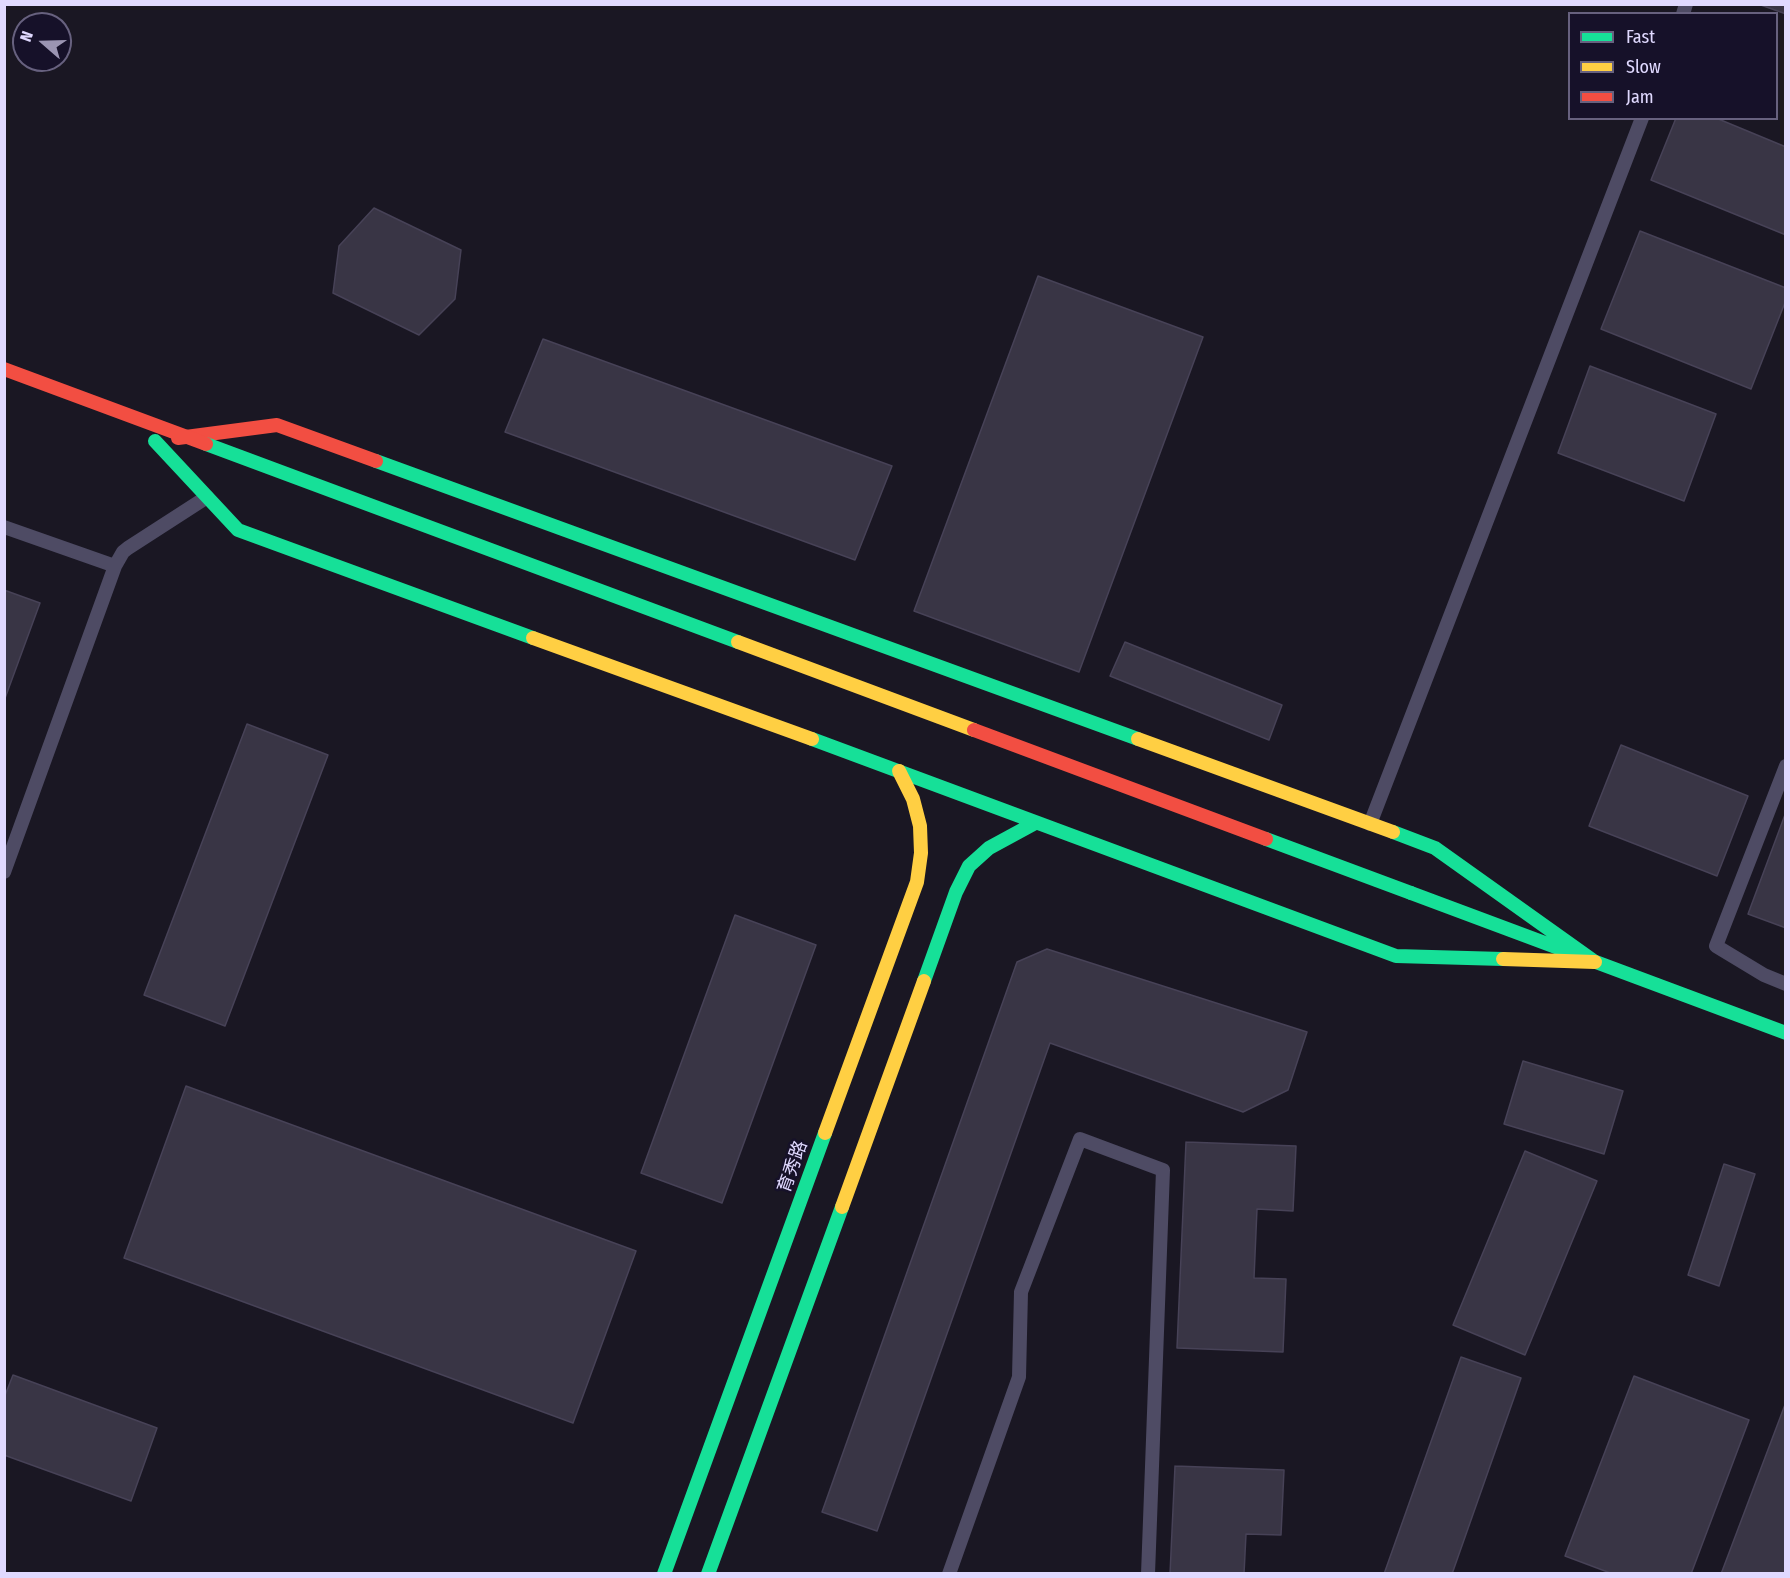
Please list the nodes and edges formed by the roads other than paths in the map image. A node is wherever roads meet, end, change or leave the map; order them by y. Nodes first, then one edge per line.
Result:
1 (1641, 120) edge
2 (4, 369) edge
3 (207, 497) junction
4 (4, 526) edge
5 (115, 566) junction
6 (1785, 766) edge
7 (899, 771) junction
8 (1035, 823) junction
9 (1370, 824) junction
10 (4, 872) edge
11 (1595, 962) junction
12 (1785, 984) edge
13 (1785, 1033) edge
14 (664, 1574) edge
15 (708, 1574) edge
16 (949, 1574) edge
17 (1148, 1574) edge

1 - 9 lane
2 - 11 street, bridge
3 - 5 lane
3 - 7 street
3 - 9 street
4 - 5 lane
5 - 10 lane
6 - 12 lane
7 - 8 street
7 - 14 street, 育秀路
8 - 11 street
8 - 15 street
9 - 11 street
11 - 13 street
16 - 17 lane

